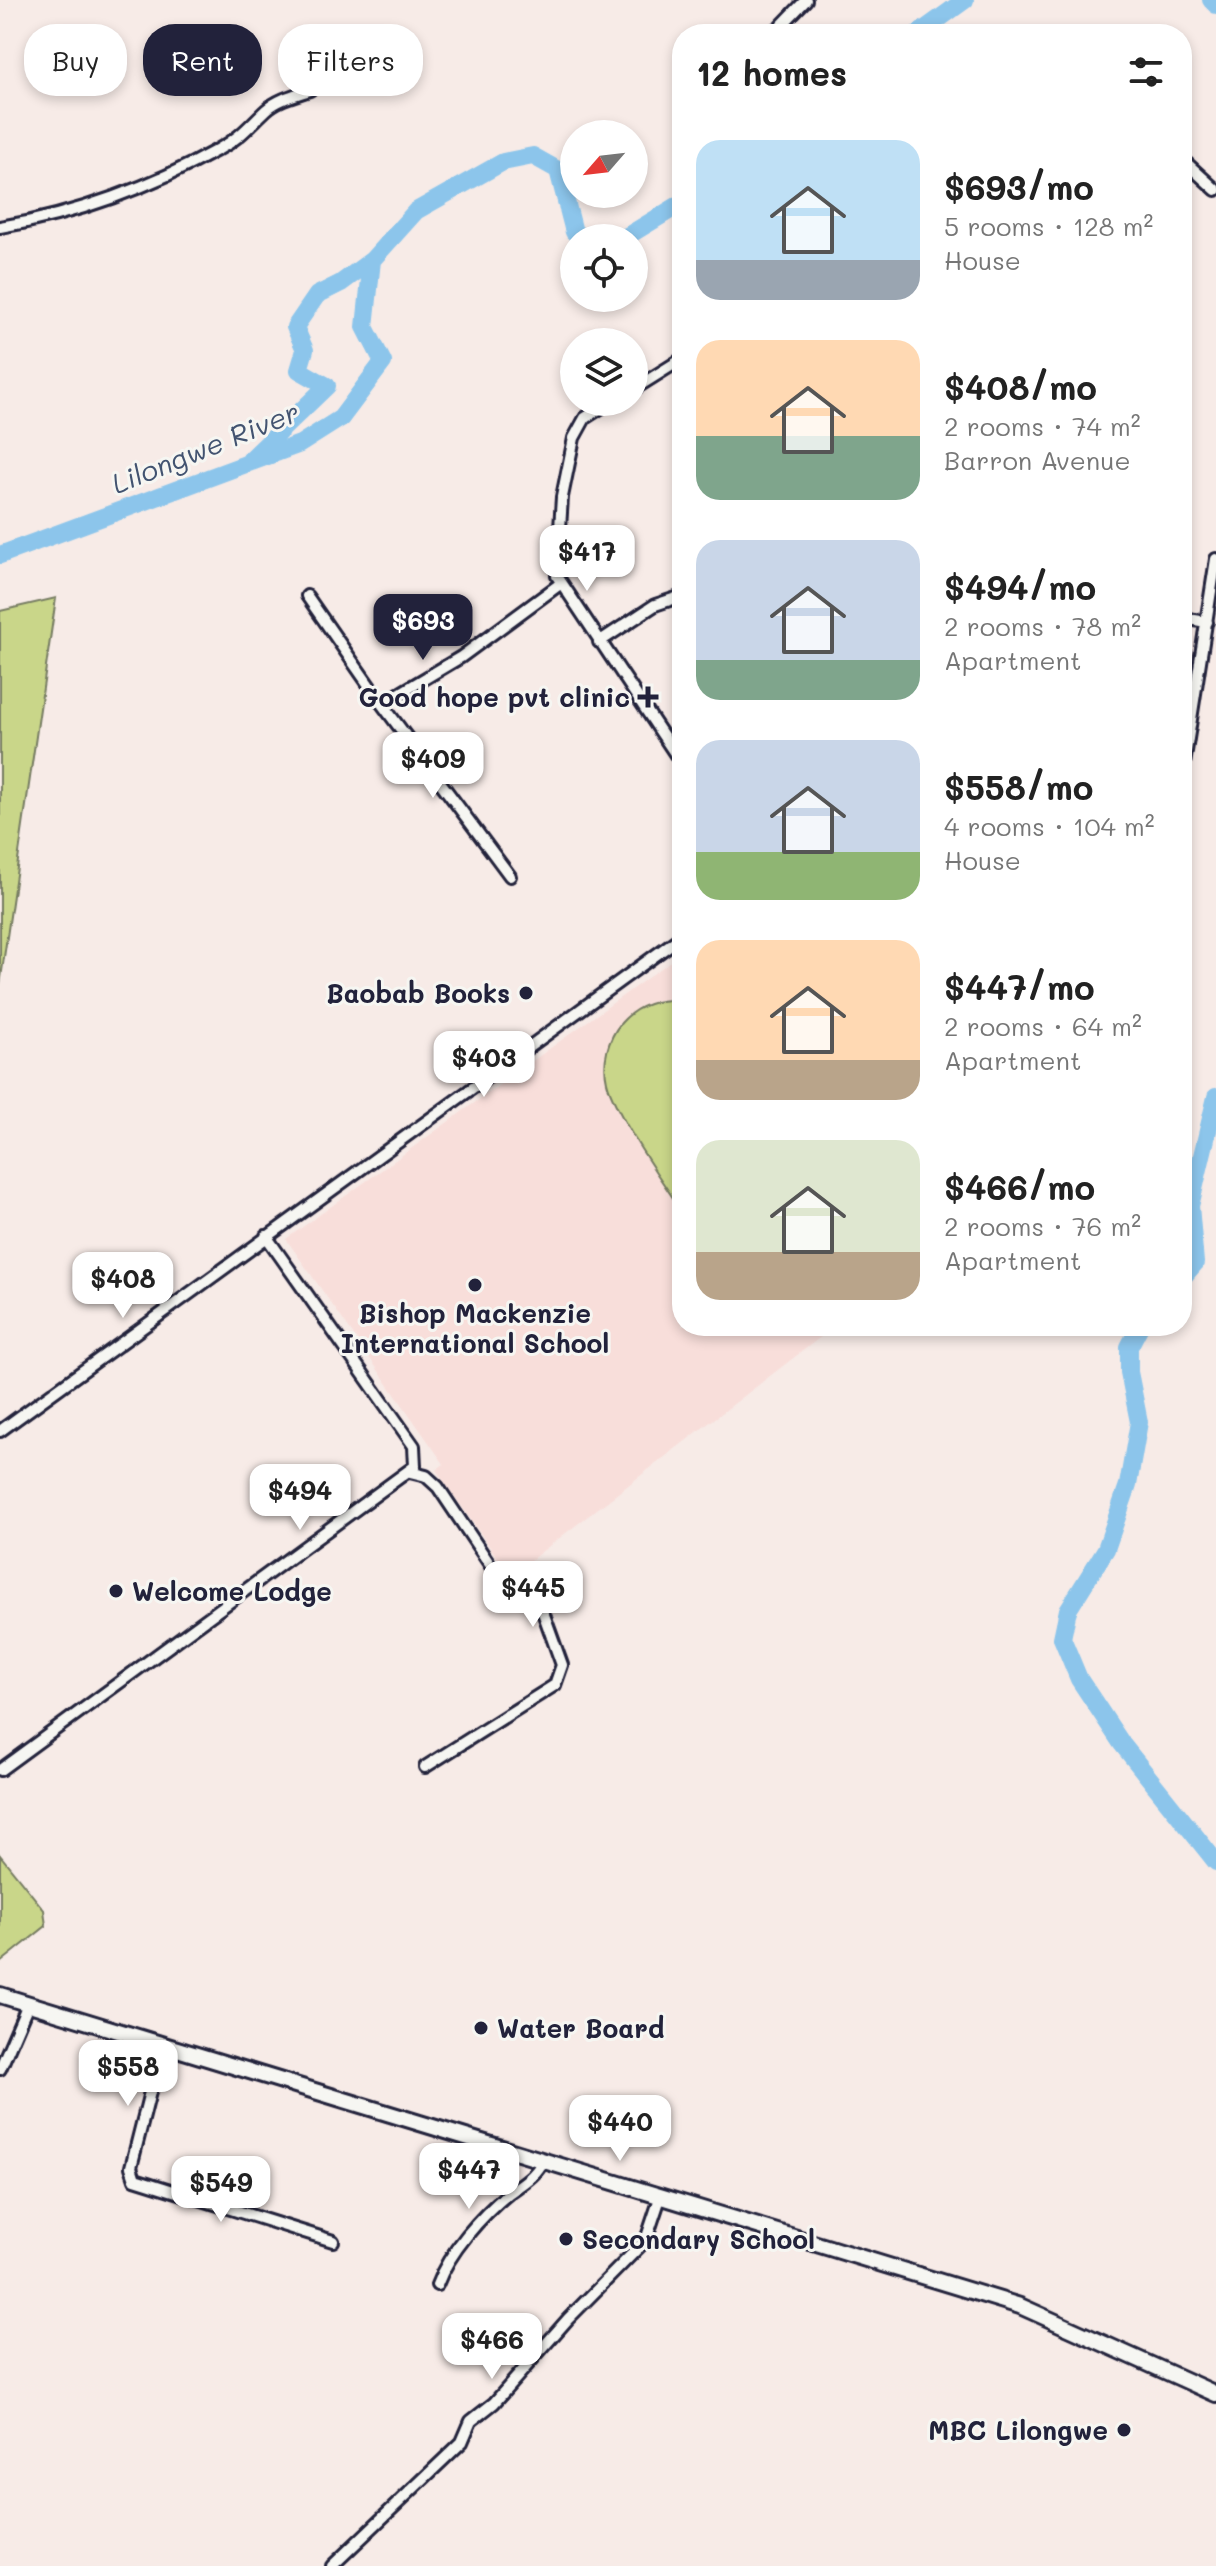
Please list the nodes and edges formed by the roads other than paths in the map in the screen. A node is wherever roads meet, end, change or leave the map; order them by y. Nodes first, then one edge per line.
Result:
1 (806, 0) edge
2 (783, 24) edge
3 (291, 96) edge
4 (1192, 168) edge
5 (1216, 190) edge
6 (0, 227) edge
7 (672, 365) edge
8 (648, 380) edge
9 (588, 416) edge
10 (1216, 559) edge
11 (560, 584) junction
12 (307, 596) dead end
13 (672, 599) edge
14 (1192, 620) edge
15 (1207, 622) junction
16 (599, 642) junction
17 (382, 704) junction
18 (1192, 715) edge
19 (672, 749) edge
20 (510, 876) dead end
21 (672, 943) edge
22 (266, 1236) junction
23 (0, 1431) edge
24 (410, 1472) junction
25 (425, 1767) dead end
26 (0, 1770) edge
27 (0, 1995) edge
28 (28, 2004) junction
29 (148, 2040) junction
30 (0, 2069) edge
31 (544, 2159) junction
32 (661, 2195) junction
33 (333, 2241) dead end
34 (437, 2285) dead end
35 (1216, 2394) edge
36 (332, 2566) edge

1 - 2 street
3 - 6 street
4 - 5 street
7 - 8 street
9 - 11 street
10 - 15 street
11 - 16 street
11 - 17 street
12 - 17 street
13 - 16 street
14 - 15 street
15 - 18 street
16 - 19 street
17 - 20 street
21 - 22 street
22 - 23 street
22 - 24 street
24 - 25 street
24 - 26 street
27 - 28 main road
28 - 29 main road
28 - 30 street
29 - 31 main road
29 - 33 street
31 - 32 main road
31 - 34 street
32 - 35 main road
32 - 36 street

